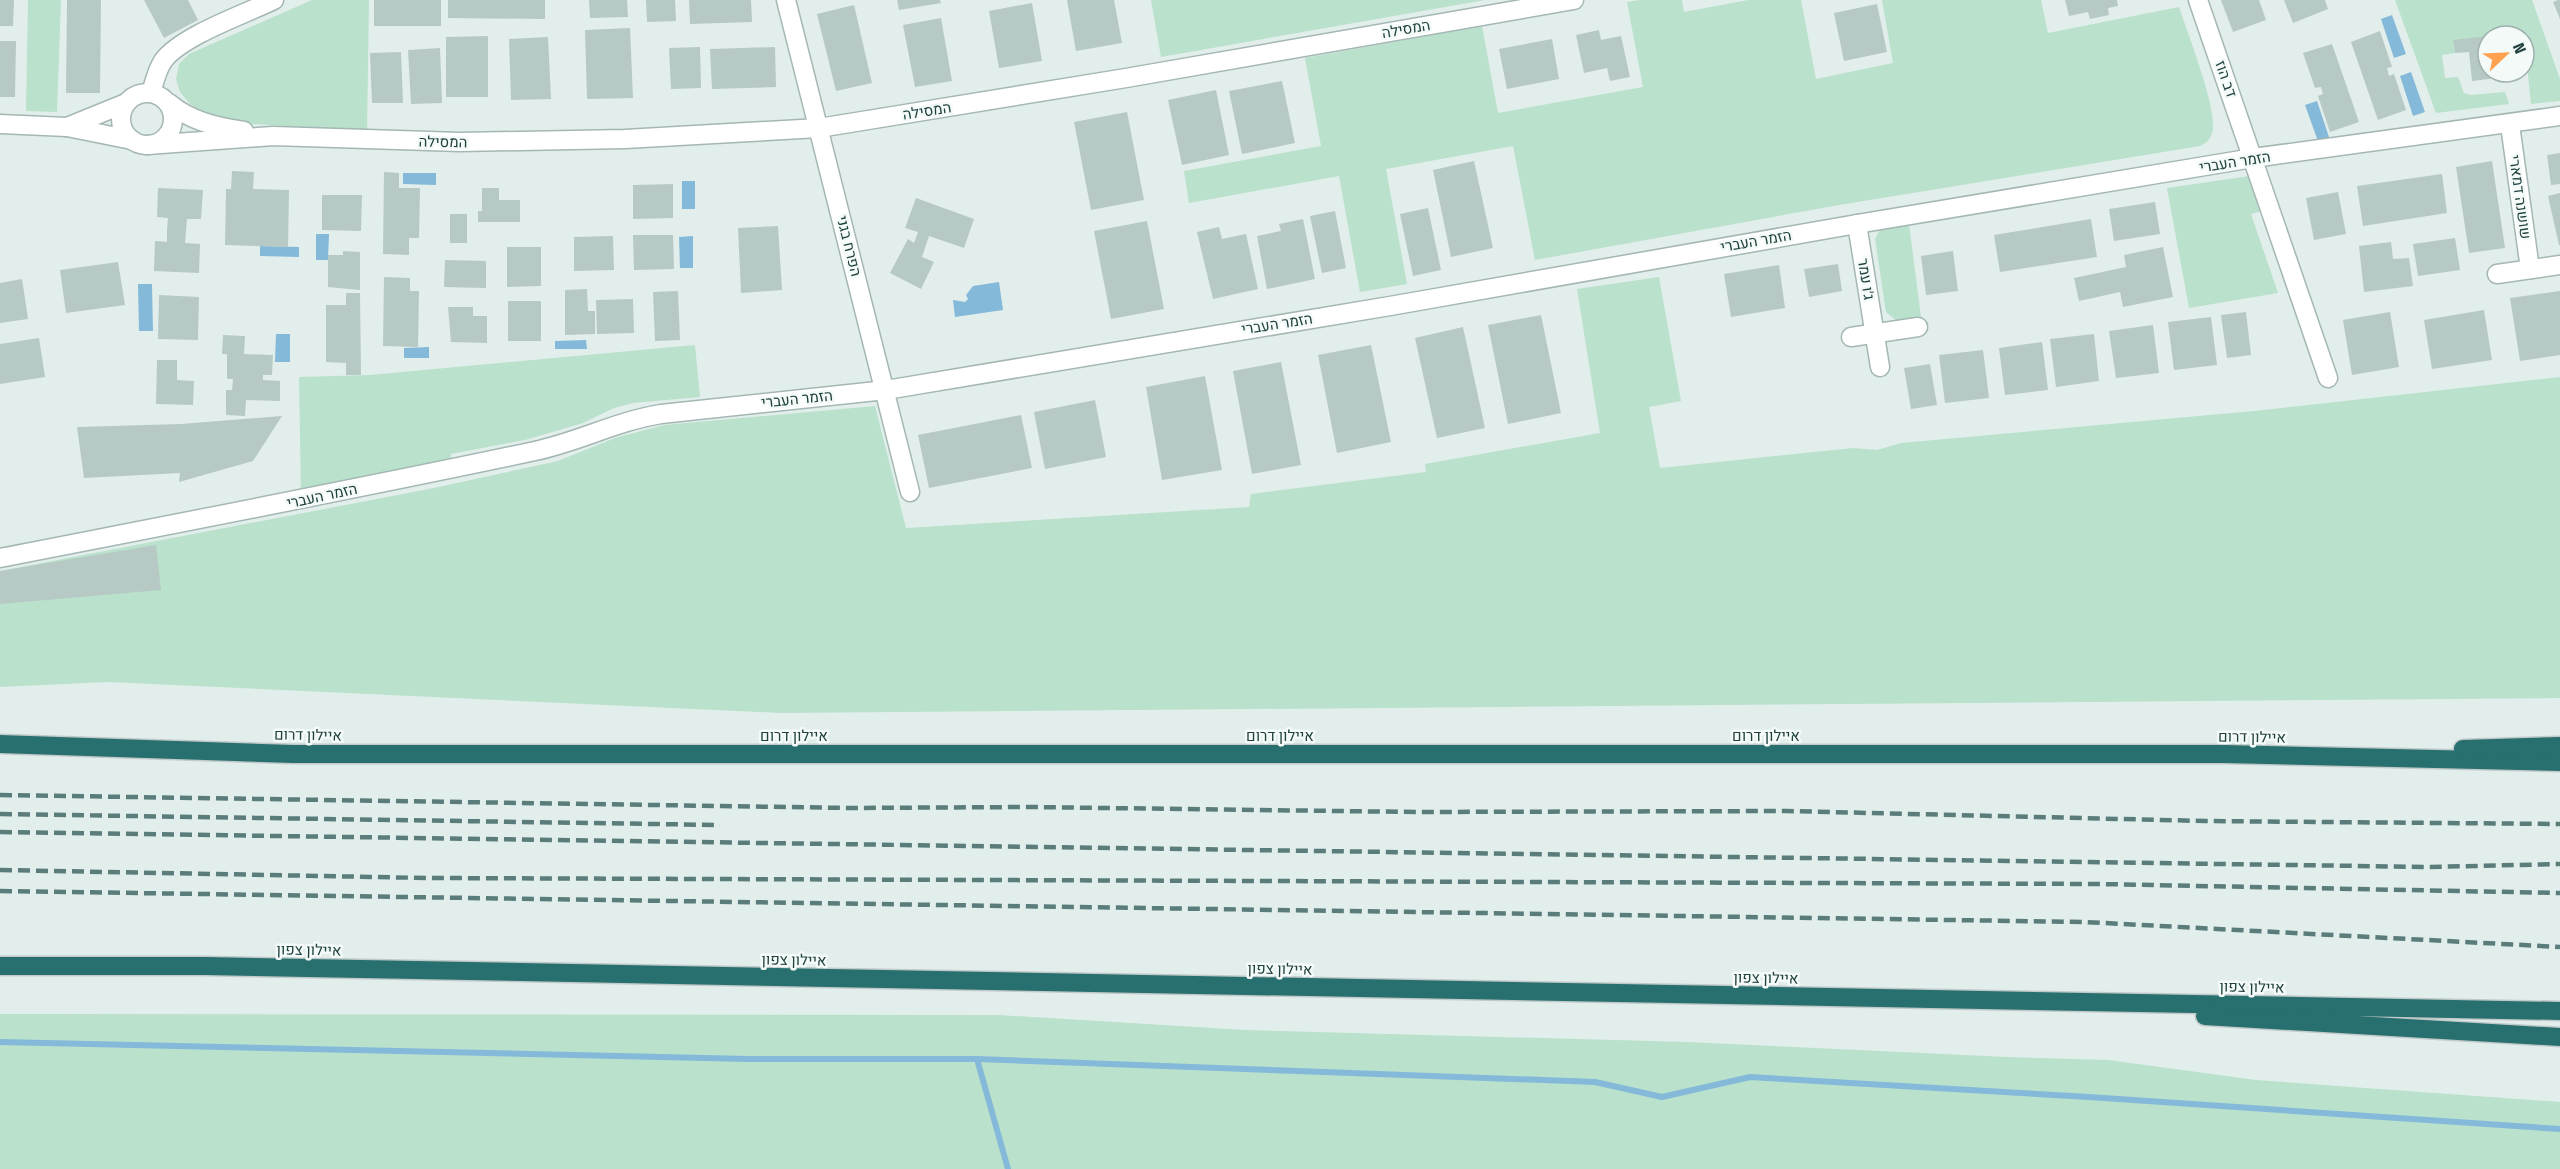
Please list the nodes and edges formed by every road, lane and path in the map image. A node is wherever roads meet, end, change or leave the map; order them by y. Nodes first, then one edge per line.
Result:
1 (274, 0) edge
2 (786, 0) edge
3 (1571, 0) edge
4 (2198, 0) edge
5 (151, 93) junction
6 (126, 103) junction
7 (169, 103) junction
8 (2560, 116) edge
9 (0, 124) edge
10 (2510, 125) junction
11 (67, 127) junction
12 (819, 128) junction
13 (273, 136) junction
14 (139, 143) junction
15 (2253, 159) junction
16 (1857, 224) junction
17 (2560, 265) edge
18 (2530, 269) junction
19 (2497, 274) dead end
20 (1918, 327) dead end
21 (1874, 334) junction
22 (1851, 337) dead end
23 (1880, 367) dead end
24 (2328, 378) dead end
25 (886, 390) junction
26 (910, 492) dead end
27 (0, 558) edge
28 (0, 744) edge
29 (2560, 746) edge
30 (2224, 754) junction
31 (2560, 762) edge
32 (0, 966) edge
33 (1922, 999) junction
34 (2560, 1011) edge
35 (2560, 1037) edge

1 - 5 street
2 - 12 street, הפרח בגני
3 - 12 street, המסילה
4 - 15 street, דב הוז
5 - 6 street
5 - 7 street
6 - 11 street, המסילה
6 - 14 street
7 - 13 street, המסילה
7 - 14 street
8 - 10 street, הזמר העברי
9 - 11 street, המסילה
10 - 15 street, הזמר העברי
10 - 18 street, שושנה דמארי
11 - 14 street, המסילה
12 - 13 street, המסילה
12 - 25 street, הפרח בגני
13 - 14 street, המסילה
15 - 16 street, הזמר העברי
15 - 24 street, דב הוז
16 - 21 street, ג׳ו עמר
16 - 25 street, הזמר העברי
17 - 18 street
18 - 19 street
20 - 21 street
21 - 22 street
21 - 23 street, ג׳ו עמר
25 - 26 street, הפרח בגני
25 - 27 street, הזמר העברי
28 - 30 highway, איילון דרום
29 - 30 highway
30 - 31 highway, איילון דרום
32 - 33 highway, איילון צפון
33 - 34 highway, איילון צפון
33 - 35 highway

